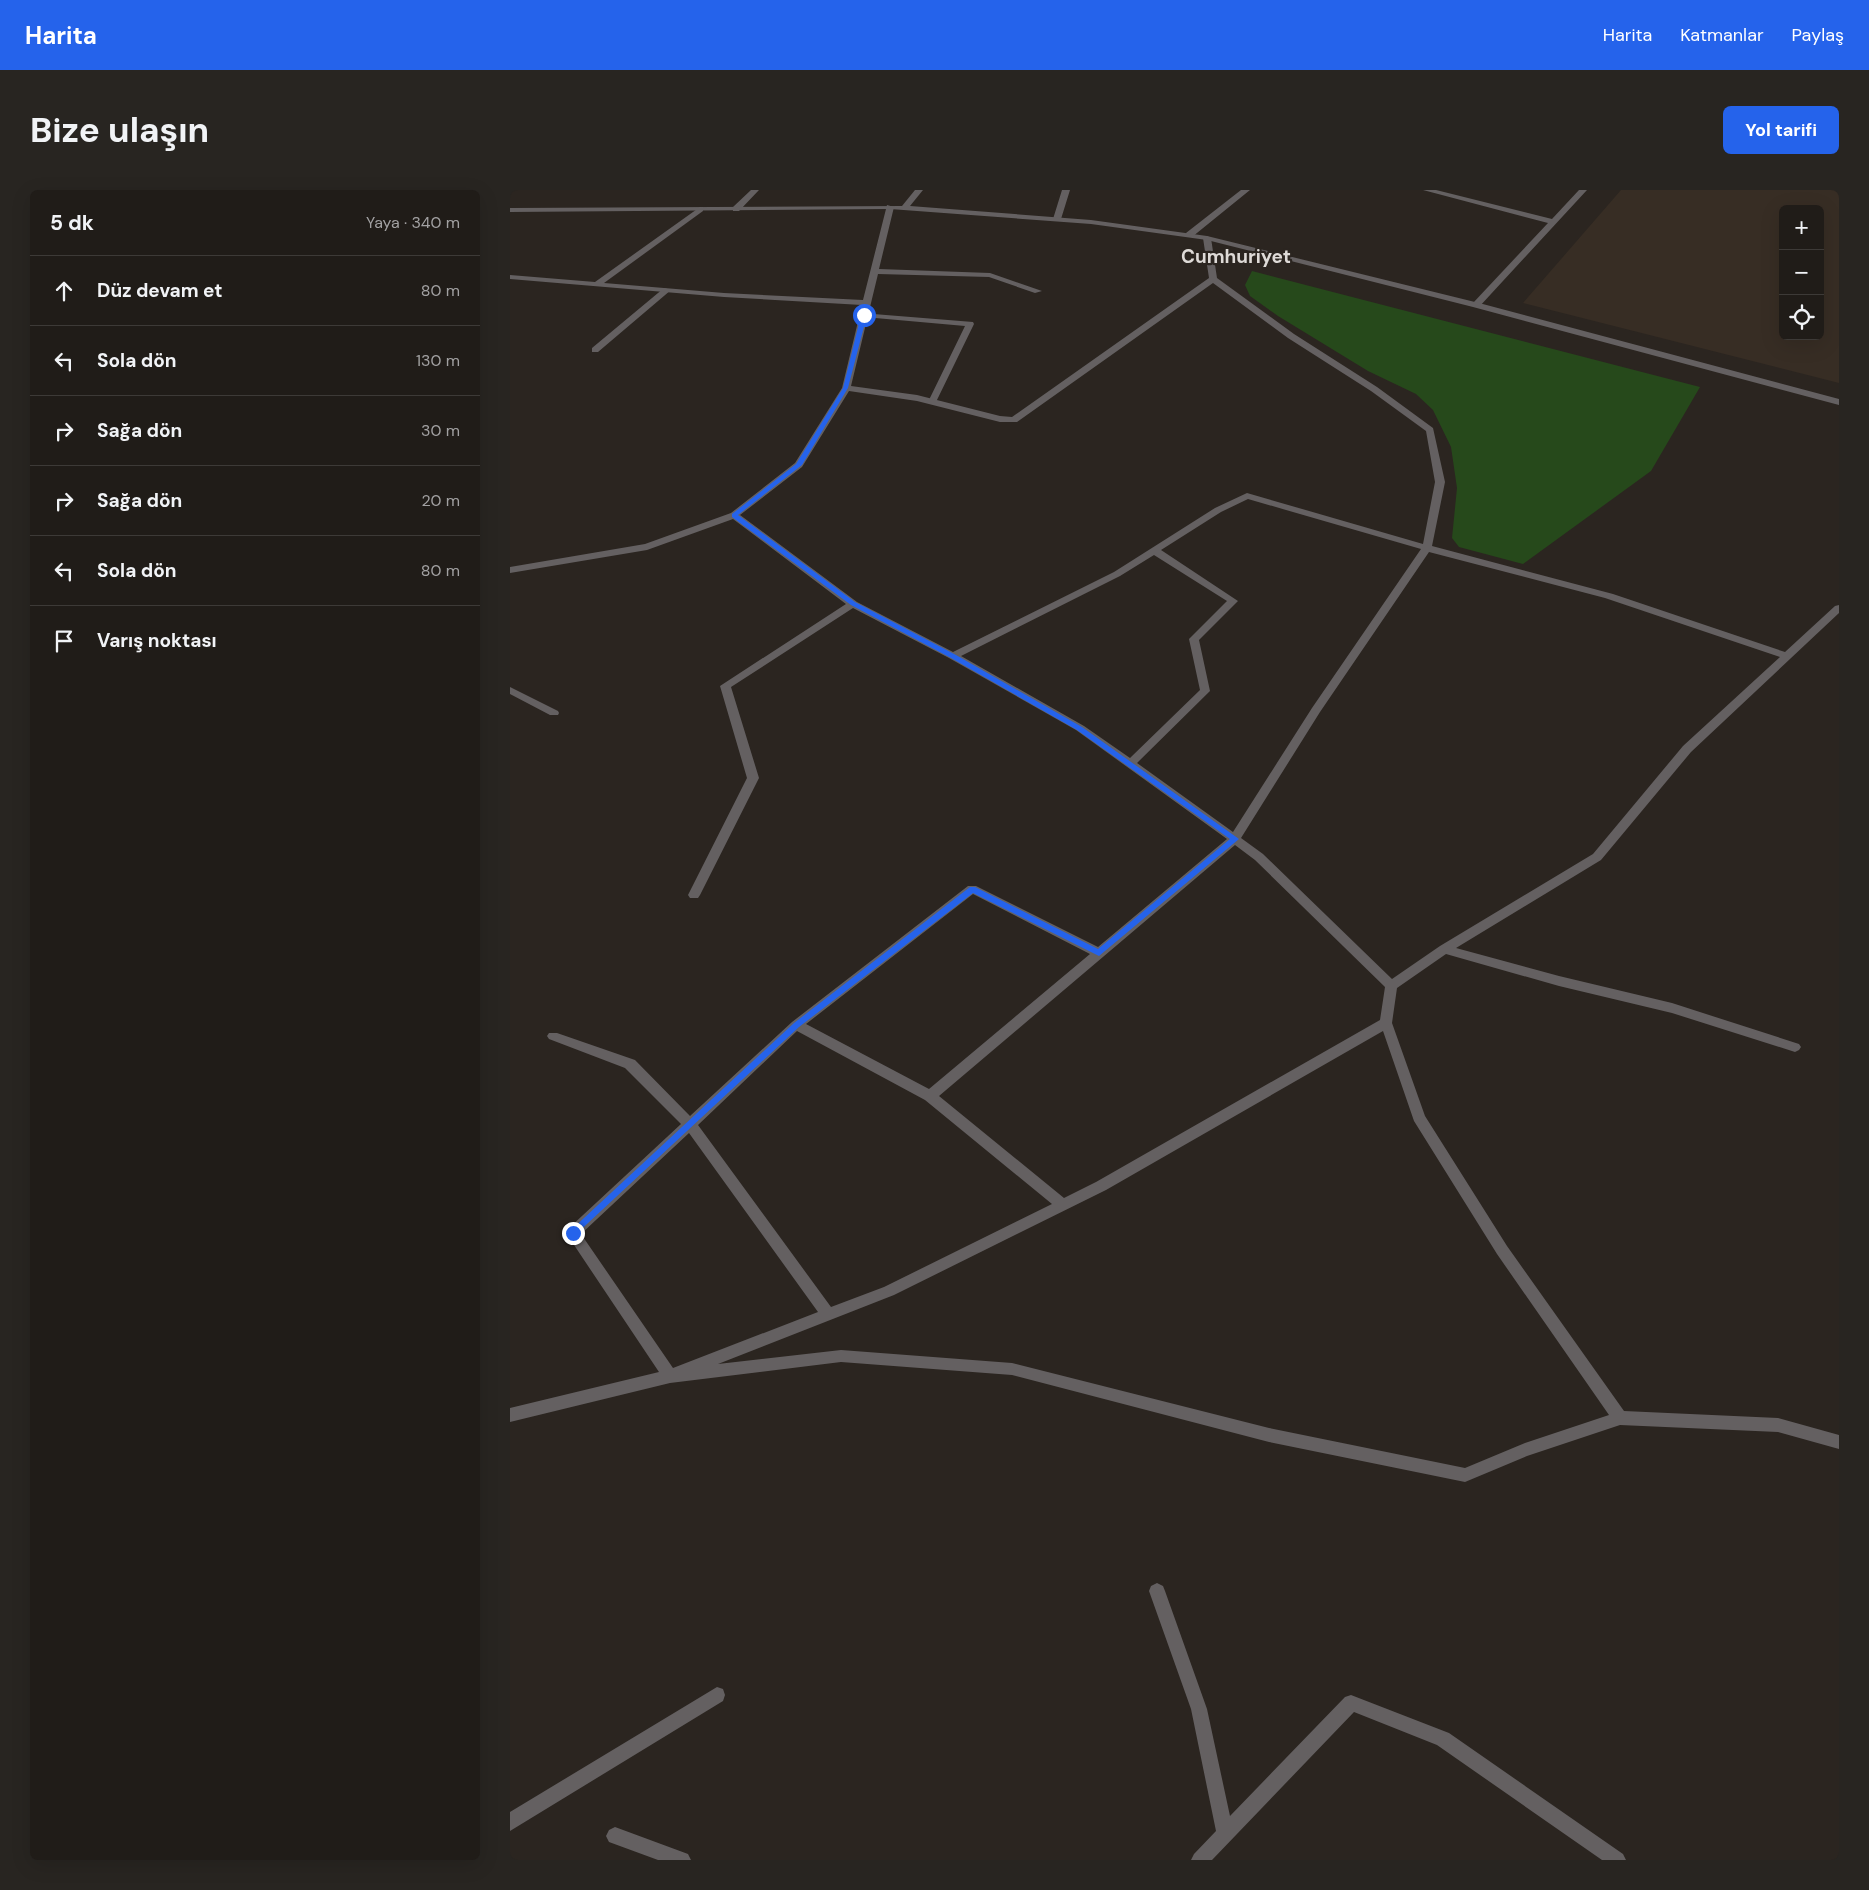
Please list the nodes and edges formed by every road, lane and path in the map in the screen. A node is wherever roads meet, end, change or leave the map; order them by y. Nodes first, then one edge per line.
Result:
1 (755, 190) edge
2 (919, 190) edge
3 (1066, 190) edge
4 (1246, 190) edge
5 (1427, 190) edge
6 (1583, 190) edge
7 (890, 207) junction
8 (736, 208) junction
9 (904, 208) junction
10 (700, 209) junction
11 (510, 210) edge
12 (1057, 219) junction
13 (1554, 222) junction
14 (1189, 235) junction
15 (1207, 238) junction
16 (874, 271) junction
17 (510, 277) edge
18 (1213, 279) junction
19 (597, 284) junction
20 (667, 290) junction
21 (1038, 291) dead end
22 (867, 302) junction
23 (1476, 305) junction
24 (864, 315) junction
25 (594, 350) dead end
26 (846, 388) junction
27 (932, 402) junction
28 (1839, 402) edge
29 (734, 515) junction
30 (1427, 548) junction
31 (1155, 551) junction
32 (510, 570) edge
33 (853, 604) junction
34 (1839, 608) edge
35 (954, 656) junction
36 (1788, 656) junction
37 (510, 690) edge
38 (554, 713) dead end
39 (1130, 764) junction
40 (1235, 839) junction
41 (694, 896) dead end
42 (1444, 948) junction
43 (1099, 953) junction
44 (1390, 986) junction
45 (1386, 1023) junction
46 (796, 1025) junction
47 (553, 1036) dead end
48 (1795, 1047) dead end
49 (930, 1096) junction
50 (690, 1124) junction
51 (1064, 1205) junction
52 (828, 1314) junction
53 (670, 1376) junction
54 (510, 1415) edge
55 (1620, 1418) junction
56 (1839, 1442) edge
57 (1157, 1591) dead end
58 (717, 1695) dead end
59 (510, 1822) edge
60 (1225, 1834) junction
61 (615, 1836) dead end
62 (682, 1860) edge
63 (1200, 1860) edge
64 (1617, 1860) edge

1 - 8 street
2 - 9 street
3 - 12 street
4 - 14 street
5 - 13 street
6 - 13 street
7 - 8 street
7 - 9 street
7 - 16 street
8 - 10 street
9 - 12 street
10 - 11 street
10 - 19 street
12 - 14 street
13 - 23 street
14 - 15 street
15 - 18 street
15 - 23 street
16 - 21 street
16 - 22 street
17 - 19 street
18 - 27 street
18 - 30 street
19 - 20 street
20 - 22 street
20 - 25 street
22 - 24 street
23 - 28 street
24 - 26 street
24 - 27 street
26 - 27 street
26 - 29 street
29 - 32 street
29 - 33 street
30 - 31 street
30 - 36 street
30 - 40 street
31 - 35 street
31 - 39 street
33 - 35 street
33 - 41 street
34 - 36 street
35 - 39 street
36 - 42 street
37 - 38 street
39 - 40 street
40 - 43 street
40 - 44 street
42 - 44 street
42 - 48 street
43 - 46 street
43 - 49 street
44 - 45 street
45 - 51 street
45 - 55 street
46 - 49 street
46 - 50 street
47 - 50 street
49 - 51 street
50 - 52 street
50 - 53 street
51 - 52 street
52 - 53 street
53 - 54 street
53 - 55 street
55 - 56 street
57 - 60 street
58 - 59 street
60 - 63 street
60 - 64 street
61 - 62 street

